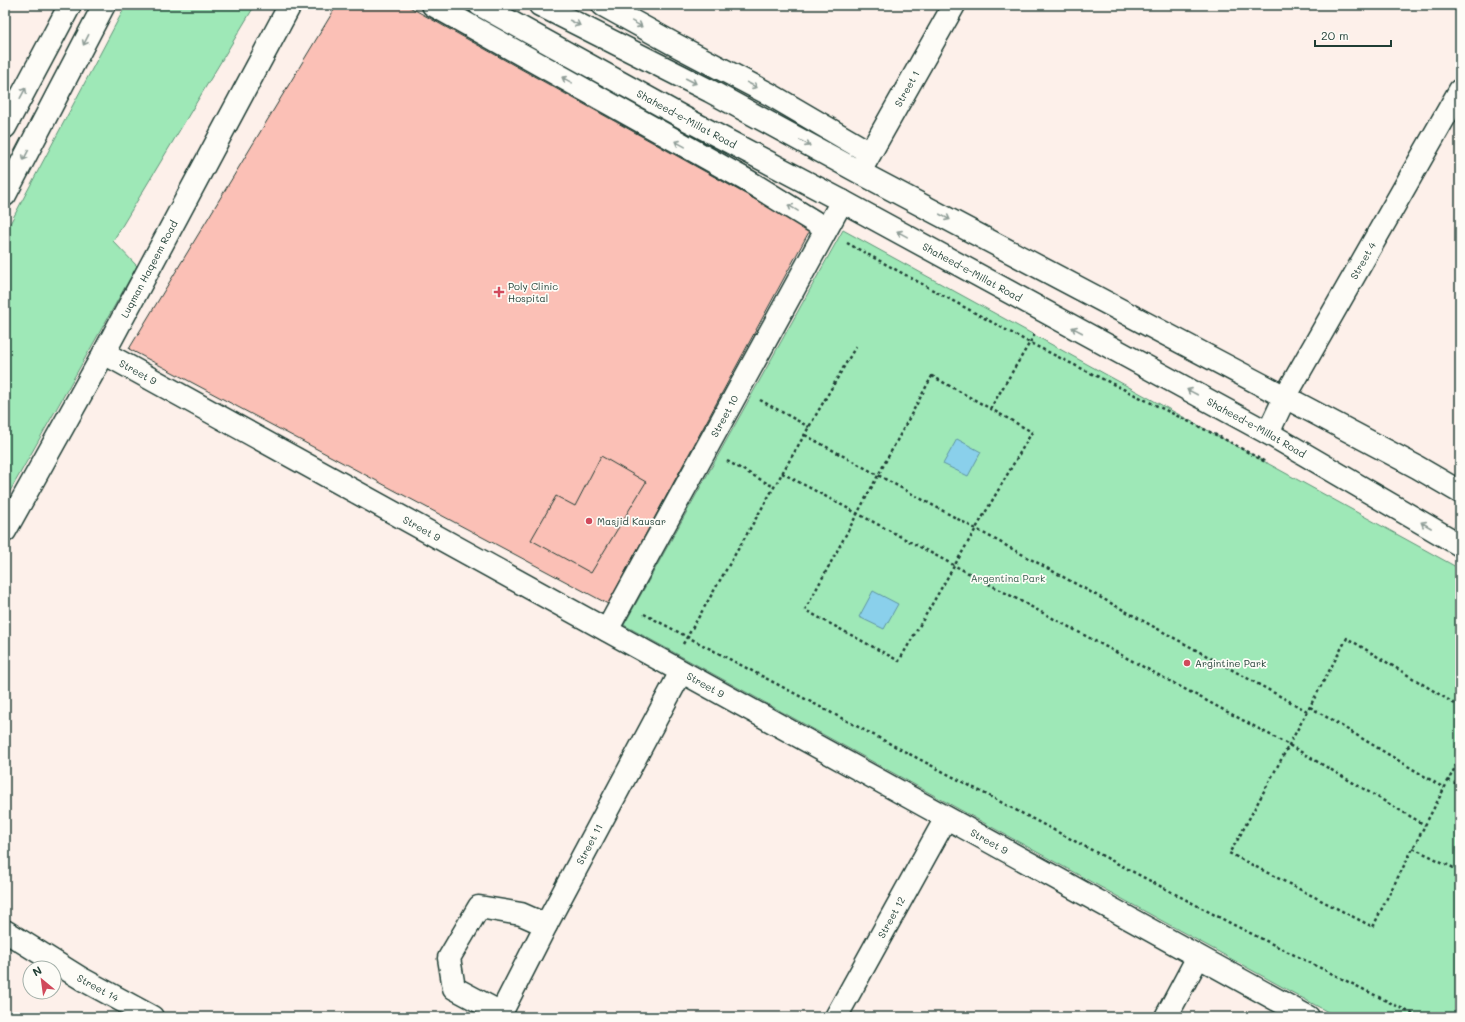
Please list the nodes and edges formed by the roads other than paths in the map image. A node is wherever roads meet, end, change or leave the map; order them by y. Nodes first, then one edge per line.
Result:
1 (70, 5) edge
2 (104, 5) edge
3 (290, 5) edge
4 (433, 5) edge
5 (480, 5) edge
6 (540, 5) edge
7 (603, 5) edge
8 (954, 5) edge
9 (1460, 90) edge
10 (5, 128) edge
11 (870, 153) junction
12 (859, 172) junction
13 (5, 195) edge
14 (842, 201) junction
15 (826, 228) junction
16 (104, 353) junction
17 (1285, 396) junction
18 (1268, 433) junction
19 (1460, 492) edge
20 (5, 532) edge
21 (1460, 545) edge
22 (607, 630) junction
23 (676, 669) junction
24 (946, 818) junction
25 (546, 925) junction
26 (5, 931) edge
27 (1198, 957) junction
28 (500, 1015) edge
29 (152, 1017) edge
30 (836, 1017) edge
31 (1166, 1017) edge
32 (1308, 1017) edge

10 -> 1 street
2 -> 13 street
3 - 16 street, Luqman Haqeem Road
15 -> 4 street
5 - 14 street, Shaheed-e-Millat Road
6 -> 12 street
7 -> 11 street
8 - 11 street, Street 1
9 - 17 street, Street 4
11 - 12 street, Street 1
12 -> 17 street
14 - 15 street, Street 10
18 -> 14 street, Shaheed-e-Millat Road
15 - 22 street, Street 10
16 - 20 street, Luqman Haqeem Road
16 - 22 street, Street 9
17 - 18 street, Street 4
17 - 19 street
21 -> 18 street, Shaheed-e-Millat Road
22 - 23 street, Street 9
23 - 24 street, Street 9
23 - 25 street, Street 11
24 - 27 street, Street 9
24 - 30 street, Street 12
25 - 28 street, Street 11
25 - 28 street
26 - 29 street, Street 14
27 - 31 street
27 - 32 street, Street 9

